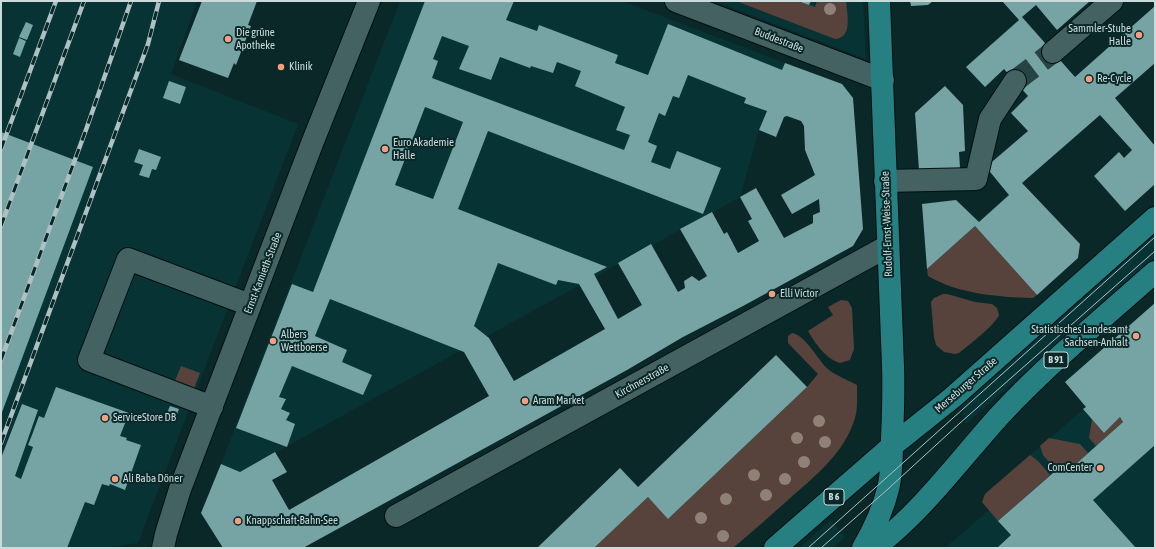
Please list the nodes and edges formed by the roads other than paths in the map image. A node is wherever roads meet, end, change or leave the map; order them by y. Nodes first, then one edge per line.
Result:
1 (369, 1) edge
2 (676, 1) edge
3 (878, 1) edge
4 (1112, 1) edge
5 (1053, 52) tunnel mouth
6 (883, 80) junction
7 (1015, 81) tunnel mouth
8 (885, 181) junction
9 (1155, 218) edge
10 (888, 246) junction
11 (1155, 272) edge
12 (250, 305) junction
13 (212, 407) junction
14 (892, 446) junction
15 (396, 516) dead end
16 (163, 548) edge
17 (775, 548) edge
18 (863, 548) edge
19 (874, 548) edge

1 - 12 street, Ernst-Kamieth-Straße
2 - 6 street, Buddestraße
3 - 6 main road, Rudolf-Ernst-Weise-Straße
4 - 5 street
6 - 8 main road, Rudolf-Ernst-Weise-Straße
7 - 8 street
8 - 10 main road, Rudolf-Ernst-Weise-Straße
9 - 14 main road, Merseburger Straße
10 - 14 main road, Rudolf-Ernst-Weise-Straße
10 - 15 street, Kirchnerstraße
11 - 19 main road, B 91
12 - 13 street, Ernst-Kamieth-Straße
12 - 13 street
13 - 16 street, Ernst-Kamieth-Straße
14 - 17 main road, Merseburger Straße / B 6
14 - 18 main road, Rudolf-Ernst-Weise-Straße

